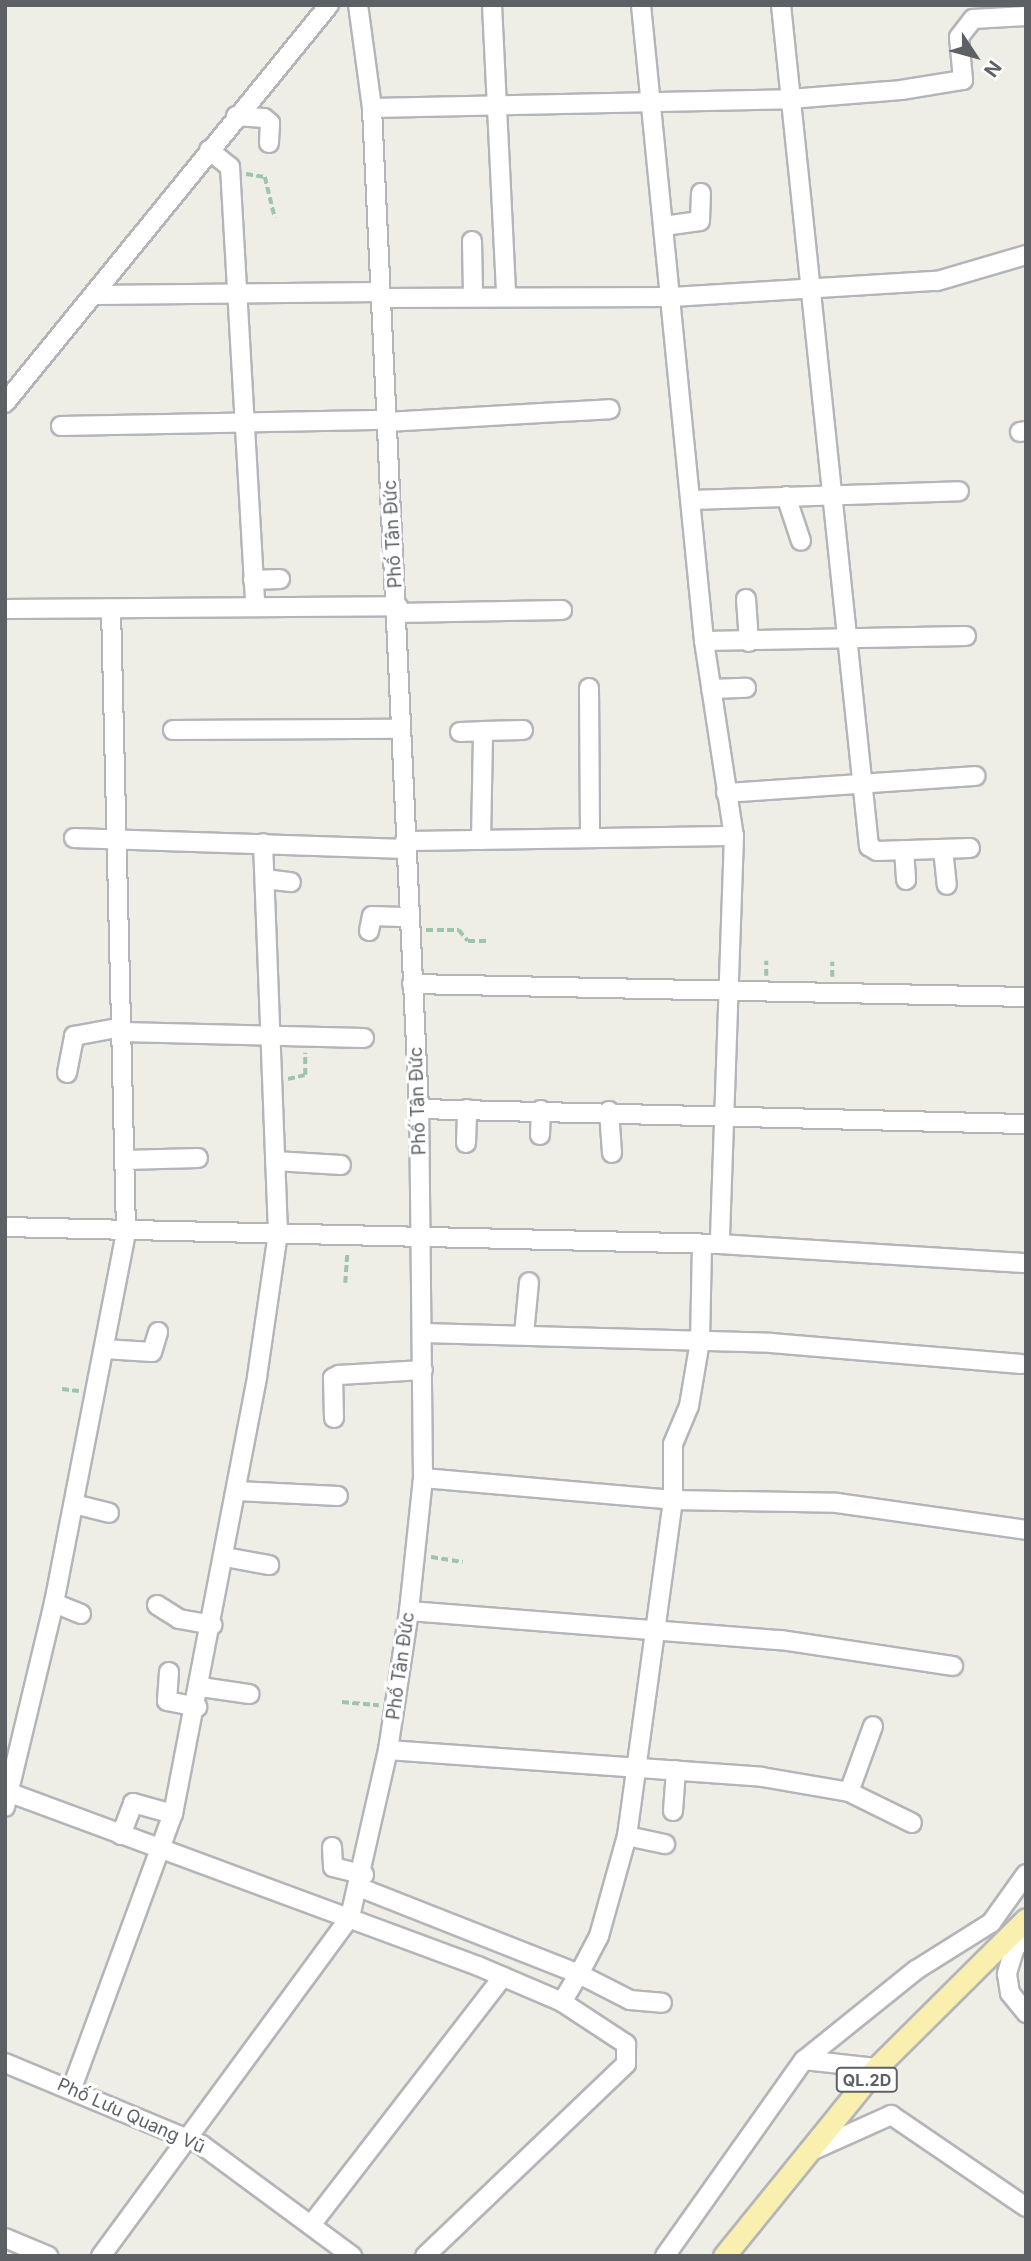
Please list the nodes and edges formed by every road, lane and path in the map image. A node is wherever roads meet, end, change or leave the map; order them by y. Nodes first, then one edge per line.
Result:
1 (328, 5) edge
2 (358, 5) edge
3 (492, 5) edge
4 (641, 5) edge
5 (780, 5) edge
6 (1026, 16) edge
7 (650, 98) junction
8 (790, 99) junction
9 (497, 103) junction
10 (372, 108) junction
11 (236, 116) junction
12 (269, 144) dead end
13 (209, 150) junction
14 (230, 174) junction
15 (701, 193) dead end
16 (275, 218) dead end
17 (664, 226) junction
18 (472, 241) dead end
19 (1026, 254) edge
20 (811, 286) junction
21 (236, 294) junction
22 (96, 295) junction
23 (380, 295) junction
24 (474, 295) junction
25 (506, 295) junction
26 (672, 297) junction
27 (5, 403) edge
28 (610, 409) dead end
29 (387, 421) junction
30 (241, 422) junction
31 (61, 426) dead end
32 (959, 491) dead end
33 (786, 496) junction
34 (834, 497) junction
35 (693, 500) junction
36 (801, 541) dead end
37 (281, 579) dead end
38 (253, 580) junction
39 (746, 599) dead end
40 (255, 607) junction
41 (5, 609) edge
42 (111, 610) junction
43 (398, 610) junction
44 (562, 610) dead end
45 (966, 636) dead end
46 (851, 640) junction
47 (704, 641) junction
48 (749, 642) junction
49 (589, 688) dead end
50 (746, 688) dead end
51 (711, 689) junction
52 (399, 729) junction
53 (173, 730) dead end
54 (523, 730) dead end
55 (483, 731) junction
56 (460, 732) dead end
57 (975, 776) dead end
58 (865, 783) junction
59 (726, 793) junction
60 (734, 836) junction
61 (74, 838) dead end
62 (590, 838) junction
63 (114, 840) junction
64 (481, 840) junction
65 (263, 843) junction
66 (405, 845) junction
67 (970, 848) dead end
68 (943, 849) junction
69 (904, 850) junction
70 (265, 879) junction
71 (905, 880) dead end
72 (291, 882) dead end
73 (947, 885) dead end
74 (409, 923) junction
75 (369, 931) dead end
76 (487, 941) dead end
77 (412, 984) junction
78 (725, 988) junction
79 (1026, 997) edge
80 (122, 1030) junction
81 (271, 1037) junction
82 (303, 1037) junction
83 (364, 1038) dead end
84 (67, 1073) dead end
85 (286, 1088) dead end
86 (419, 1109) junction
87 (467, 1109) junction
88 (541, 1110) junction
89 (609, 1111) junction
90 (721, 1111) junction
91 (1026, 1124) edge
92 (540, 1135) dead end
93 (466, 1143) dead end
94 (612, 1153) dead end
95 (198, 1158) dead end
96 (125, 1160) junction
97 (275, 1161) junction
98 (341, 1165) dead end
99 (5, 1227) edge
100 (126, 1231) junction
101 (278, 1233) junction
102 (348, 1236) junction
103 (423, 1239) junction
104 (711, 1244) junction
105 (1026, 1262) edge
106 (529, 1282) dead end
107 (345, 1283) dead end
108 (158, 1332) dead end
109 (423, 1333) junction
110 (524, 1334) junction
111 (700, 1341) junction
112 (103, 1349) junction
113 (1021, 1364) dead end
114 (423, 1370) junction
115 (334, 1418) dead end
116 (424, 1478) junction
117 (236, 1495) junction
118 (338, 1496) dead end
119 (673, 1500) junction
120 (74, 1504) junction
121 (286, 1504) dead end
122 (109, 1513) dead end
123 (1026, 1530) edge
124 (415, 1554) junction
125 (225, 1557) junction
126 (463, 1562) dead end
127 (269, 1565) dead end
128 (54, 1603) junction
129 (158, 1605) dead end
130 (409, 1611) junction
131 (81, 1614) dead end
132 (212, 1625) junction
133 (652, 1629) junction
134 (953, 1666) dead end
135 (169, 1671) dead end
136 (201, 1686) junction
137 (249, 1694) dead end
138 (342, 1702) dead end
139 (395, 1706) junction
140 (197, 1707) junction
141 (873, 1726) dead end
142 (388, 1750) junction
143 (635, 1765) junction
144 (676, 1770) junction
145 (849, 1792) junction
146 (7, 1797) edge
147 (673, 1811) dead end
148 (173, 1814) junction
149 (912, 1823) dead end
150 (121, 1835) junction
151 (627, 1836) junction
152 (665, 1844) dead end
153 (332, 1847) dead end
154 (160, 1850) junction
155 (1026, 1874) edge
156 (363, 1882) junction
157 (350, 1917) junction
158 (1026, 1919) edge
159 (1008, 1932) edge
160 (579, 1974) junction
161 (503, 1977) junction
162 (562, 2002) junction
163 (662, 2003) dead end
164 (1026, 2013) edge
165 (804, 2060) junction
166 (5, 2063) edge
167 (876, 2068) junction
168 (72, 2088) junction
169 (186, 2137) junction
170 (806, 2153) junction
171 (1026, 2207) edge
172 (310, 2225) junction
173 (5, 2238) edge
174 (48, 2256) edge
175 (101, 2256) edge
176 (352, 2256) edge
177 (425, 2256) edge
178 (665, 2256) edge
179 (724, 2256) edge

1 - 11 street
2 - 10 street, Phố Tân Đức
3 - 9 street
4 - 7 street
5 - 8 street
6 - 8 street
7 - 8 street
7 - 9 street
7 - 17 street
8 - 20 street
9 - 10 street
9 - 25 street
10 - 23 street, Phố Tân Đức
11 - 12 street
11 - 13 street
13 - 14 street
13 - 22 street
14 - 16 path
14 - 21 street
15 - 17 street
17 - 26 street
18 - 24 street
19 - 20 street
20 - 26 street
20 - 34 street
21 - 22 street
21 - 23 street
21 - 30 street
22 - 27 street
23 - 24 street
23 - 29 street, Phố Tân Đức
24 - 25 street
25 - 26 street
26 - 35 street
28 - 29 street
29 - 30 street
29 - 43 street, Phố Tân Đức
30 - 31 street
30 - 38 street
32 - 34 street
33 - 34 street
33 - 35 street
33 - 36 street
34 - 46 street
35 - 47 street
37 - 38 street
38 - 40 street
39 - 48 street
40 - 42 street
40 - 43 street
41 - 42 street
42 - 63 street
43 - 44 street
43 - 52 street, Phố Tân Đức
45 - 46 street
46 - 48 street
46 - 58 street
47 - 48 street
47 - 51 street
49 - 62 street
50 - 51 street
51 - 59 street
52 - 53 street
52 - 66 street, Phố Tân Đức
54 - 55 street
55 - 56 street
55 - 64 street
57 - 58 street
58 - 59 street
58 - 69 street
59 - 60 street
60 - 62 street
60 - 78 street
61 - 63 street
62 - 64 street
63 - 65 street
63 - 80 street
64 - 66 street
65 - 66 street
65 - 70 street
66 - 74 street, Phố Tân Đức
67 - 68 street
68 - 69 street
68 - 73 street
69 - 71 street
70 - 72 street
70 - 81 street
74 - 75 street
74 - 76 path
74 - 77 street, Phố Tân Đức
77 - 78 street
77 - 86 street, Phố Tân Đức
78 - 79 street
78 - 90 street
80 - 81 street
80 - 84 street
80 - 96 street
81 - 82 street
81 - 97 street
82 - 83 street
82 - 85 path
86 - 87 street
86 - 103 street, Phố Tân Đức
87 - 88 street
87 - 93 street
88 - 89 street
88 - 92 street
89 - 90 street
89 - 94 street
90 - 91 street
90 - 104 street
95 - 96 street
96 - 100 street
97 - 98 street
97 - 101 street
99 - 100 street
100 - 101 street
100 - 112 street
101 - 102 street
101 - 117 street
102 - 103 street
102 - 107 path
103 - 104 street
103 - 109 street, Phố Tân Đức
104 - 105 street
104 - 111 street
106 - 110 street
108 - 112 street
109 - 110 street
109 - 114 street, Phố Tân Đức
110 - 111 street
111 - 113 street
111 - 119 street
112 - 120 street
114 - 115 street
114 - 116 street, Phố Tân Đức
116 - 119 street
116 - 124 street, Phố Tân Đức
117 - 118 street
117 - 121 street
117 - 125 street
119 - 123 street
119 - 133 street
120 - 122 street
120 - 128 street
124 - 126 path
124 - 130 street, Phố Tân Đức
125 - 127 street
125 - 132 street
128 - 131 street
128 - 146 street
129 - 132 street
130 - 133 street
130 - 139 street, Phố Tân Đức
132 - 136 street
133 - 134 street
133 - 143 street
135 - 140 street
136 - 137 street
136 - 140 street
138 - 139 path
139 - 142 street, Phố Tân Đức
140 - 148 street
141 - 145 street
142 - 143 street
142 - 156 street, Phố Tân Đức
143 - 144 street
143 - 151 street
144 - 145 street
144 - 147 street
145 - 149 street
146 - 150 street
148 - 150 street
148 - 154 street
150 - 154 street
151 - 152 street
151 - 160 street
153 - 156 street
154 - 157 street
154 - 168 street
155 - 159 street
156 - 157 street, Phố Tân Đức
156 - 160 street
157 - 161 street
157 - 169 street, Phố Tân Đức
158 - 159 main road, QL.2D
159 - 164 street
159 - 165 street
159 - 167 main road, QL.2D
160 - 162 street
160 - 163 street
161 - 162 street
161 - 172 street
162 - 177 street
165 - 167 street
165 - 178 street
166 - 168 street, Phố Lưu Quang Vũ
167 - 170 main road, QL.2D
168 - 169 street, Phố Lưu Quang Vũ
169 - 172 street, Phố Lưu Quang Vũ
169 - 175 street, Phố Tân Đức
170 - 171 street
170 - 179 main road, QL.2D
172 - 176 street, Phố Lưu Quang Vũ
173 - 174 street

